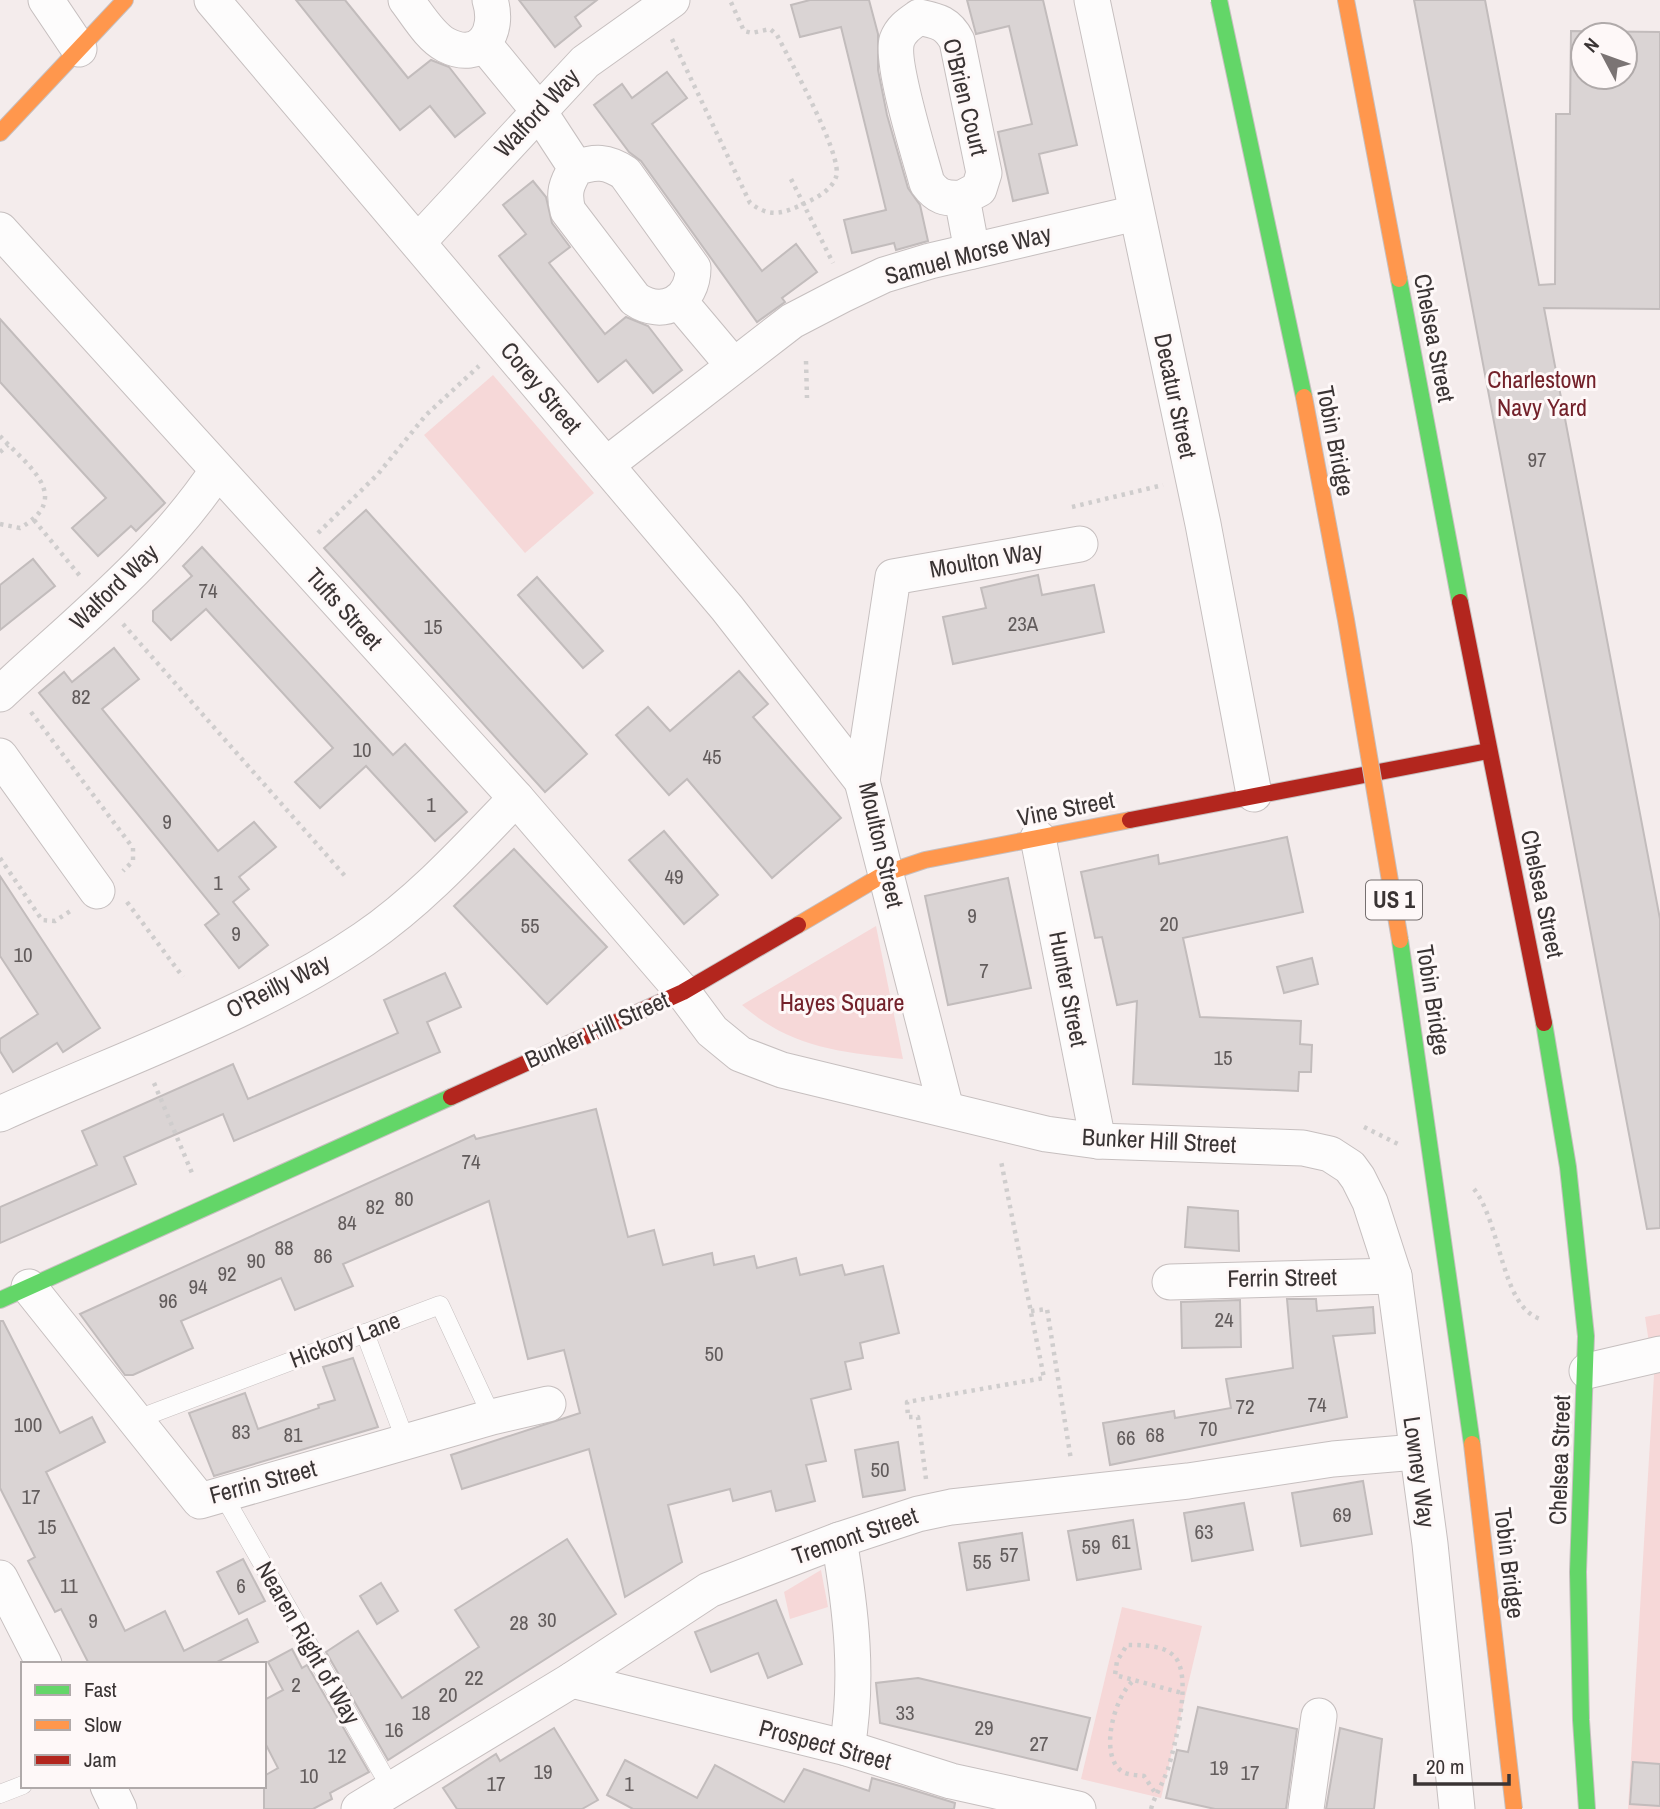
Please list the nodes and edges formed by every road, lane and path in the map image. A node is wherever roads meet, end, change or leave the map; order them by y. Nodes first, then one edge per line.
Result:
1 (46, 0) edge
2 (125, 0) edge
3 (212, 0) edge
4 (490, 0) edge
5 (730, 0) edge
6 (1091, 0) edge
7 (1218, 0) edge
8 (1346, 0) edge
9 (409, 1) edge
10 (917, 9) edge
11 (670, 15) edge
12 (483, 43) junction
13 (79, 49) junction
14 (538, 110) junction
15 (0, 133) edge
16 (576, 168) junction
17 (791, 179) dead end
18 (962, 198) junction
19 (804, 204) junction
20 (1136, 213) junction
21 (0, 230) edge
22 (418, 242) junction
23 (972, 251) junction
24 (848, 292) junction
25 (680, 302) junction
26 (488, 359) dead end
27 (806, 361) dead end
28 (733, 365) junction
29 (807, 398) dead end
30 (0, 436) edge
31 (8, 445) junction
32 (0, 452) edge
33 (606, 465) junction
34 (217, 471) junction
35 (1166, 485) dead end
36 (1072, 507) dead end
37 (34, 520) junction
38 (0, 524) edge
39 (1080, 544) dead end
40 (295, 556) junction
41 (893, 577) joint
42 (101, 600) junction
43 (0, 694) edge
44 (1488, 751) junction
45 (0, 756) edge
46 (862, 782) junction
47 (1254, 794) junction
48 (516, 798) junction
49 (1038, 838) junction
50 (886, 873) junction
51 (345, 876) dead end
52 (108, 891) joint
53 (183, 977) dead end
54 (683, 992) junction
55 (150, 1074) dead end
56 (946, 1109) junction
57 (0, 1114) edge
58 (1098, 1141) junction
59 (1330, 1154) joint
60 (1001, 1161) dead end
61 (192, 1173) dead end
62 (1394, 1276) junction
63 (1170, 1282) dead end
64 (14, 1294) edge
65 (1030, 1311) junction
66 (365, 1333) junction
67 (1457, 1336) dead end
68 (1660, 1354) edge
69 (1587, 1371) junction
70 (548, 1404) dead end
71 (492, 1417) junction
72 (135, 1420) junction
73 (406, 1442) junction
74 (1416, 1452) junction
75 (1073, 1471) dead end
76 (927, 1487) dead end
77 (223, 1495) junction
78 (839, 1540) junction
79 (0, 1578) edge
80 (43, 1662) edge
81 (572, 1680) junction
82 (1132, 1682) junction
83 (1182, 1693) junction
84 (1319, 1717) dead end
85 (847, 1748) junction
86 (21, 1785) edge
87 (109, 1788) edge
88 (392, 1790) junction
89 (0, 1794) edge
90 (1156, 1794) junction
91 (119, 1809) edge
92 (359, 1809) edge
93 (1079, 1809) edge
94 (1151, 1809) edge
95 (1306, 1809) edge
96 (1457, 1809) edge
97 (1514, 1809) edge
98 (1587, 1809) edge

1 - 13 street
2 - 13 main road
3 - 22 street, Corey Street
4 - 12 street
5 - 19 path
6 - 20 street, Decatur Street
7 - 67 main road, Tobin Bridge / US 1, bridge
7 - 97 main road, Tobin Bridge / US 1, bridge
8 - 44 main road, Chelsea Street
9 - 12 street
10 - 18 street, O'Brien Court
10 - 18 street, O'Brien Court
11 - 14 street, Walford Way
11 - 19 path
12 - 14 street
13 - 15 main road
14 - 16 street
14 - 22 street, Walford Way
16 - 25 street
16 - 25 street
17 - 19 path
18 - 23 street
19 - 24 path
20 - 23 street, Samuel Morse Way
20 - 47 street, Decatur Street
21 - 34 street, Tufts Street
22 - 33 street, Corey Street
23 - 24 street, Samuel Morse Way
24 - 28 street, Samuel Morse Way
25 - 28 street
26 - 40 path
27 - 29 path
28 - 33 street, Samuel Morse Way
30 - 31 path
31 - 32 path
31 - 37 path
33 - 46 street, Corey Street
34 - 40 street, Tufts Street
34 - 42 street, Walford Way
35 - 36 path
37 - 38 path
37 - 42 path
39 - 41 street, Moulton Way
40 - 48 street, Tufts Street
41 - 46 street, Moulton Street
42 - 43 street, Walford Way
42 - 51 path
44 - 47 main road, Vine Street
44 - 69 main road, Chelsea Street
45 - 52 street
46 - 50 street, Moulton Street
47 - 49 main road, Vine Street
48 - 54 street, Tufts Street
48 - 57 street, O'Reilly Way
49 - 50 main road, Vine Street
49 - 58 street, Hunter Street
50 - 54 main road, Vine Street
50 - 56 street, Moulton Street
52 - 53 path
54 - 56 street, Bunker Hill Street
54 - 64 main road, Bunker Hill Street
55 - 61 path
56 - 58 street, Bunker Hill Street
58 - 59 street, Bunker Hill Street
59 - 62 street, Lowney Way
60 - 65 path
62 - 63 street, Ferrin Street
62 - 74 street, Lowney Way
64 - 72 street, Ferrin Street
65 - 75 path
65 - 76 path
66 - 71 lane, Hickory Lane
66 - 72 lane, Hickory Lane
66 - 73 lane
68 - 69 street
69 - 98 main road, Chelsea Street
70 - 71 street, Ferrin Street
71 - 73 street, Ferrin Street
72 - 77 street, Ferrin Street
73 - 77 street, Ferrin Street
74 - 78 street, Tremont Street
74 - 96 street, Lowney Way
77 - 88 lane, Nearen Right of Way
78 - 81 street, Tremont Street
78 - 85 street
79 - 80 street
81 - 85 street, Prospect Street
81 - 88 street, Tremont Street
82 - 83 path
82 - 83 path
82 - 90 path
83 - 90 path
84 - 95 street
85 - 93 street, Prospect Street
86 - 89 lane
87 - 91 street
88 - 92 street, Tremont Street
90 - 94 path

